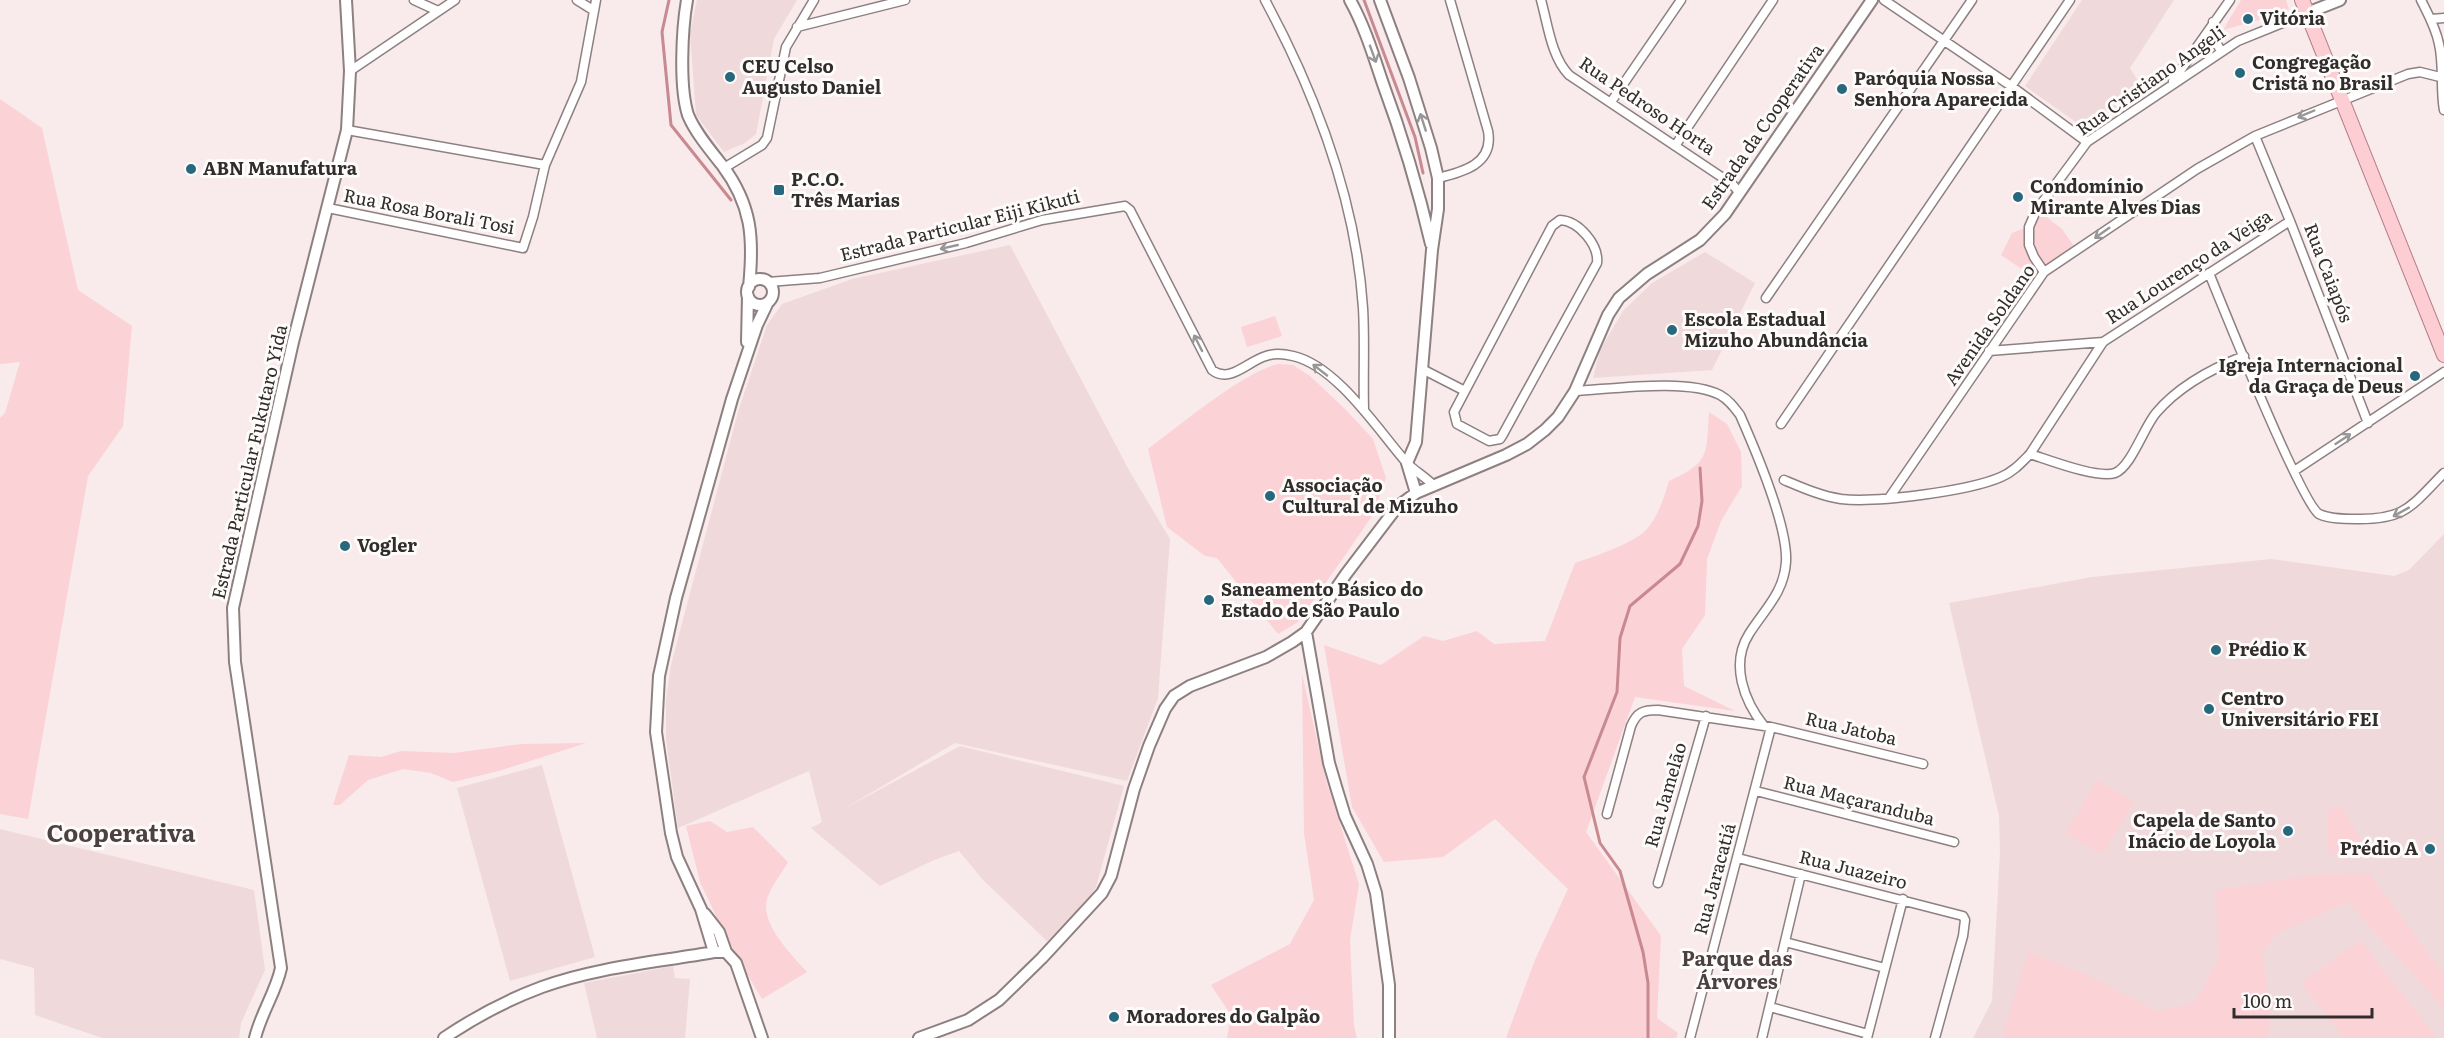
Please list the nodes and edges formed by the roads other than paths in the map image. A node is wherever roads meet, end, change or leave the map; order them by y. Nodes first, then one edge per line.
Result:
1 (346, 0) edge
2 (414, 0) edge
3 (455, 0) edge
4 (577, 0) edge
5 (596, 0) edge
6 (687, 0) edge
7 (814, 0) edge
8 (905, 0) edge
9 (1265, 0) edge
10 (1350, 0) edge
11 (1380, 0) edge
12 (1450, 0) edge
13 (1541, 0) edge
14 (1681, 0) edge
15 (1773, 0) edge
16 (1872, 0) edge
17 (1884, 0) edge
18 (1972, 0) edge
19 (2070, 0) edge
20 (2230, 0) edge
21 (2340, 0) edge
22 (2421, 0) edge
23 (2305, 7) edge
24 (593, 10) junction
25 (438, 11) junction
26 (806, 12) junction
27 (2444, 18) edge
28 (825, 19) junction
29 (2431, 19) junction
30 (2213, 22) junction
31 (796, 27) junction
32 (1945, 41) junction
33 (2221, 51) junction
34 (350, 71) junction
35 (2440, 77) junction
36 (2170, 85) junction
37 (2011, 86) junction
38 (2343, 100) junction
39 (1611, 102) junction
40 (2444, 110) edge
41 (347, 130) junction
42 (2255, 136) junction
43 (2087, 142) junction
44 (1676, 146) junction
45 (545, 165) junction
46 (724, 168) junction
47 (1414, 177) junction
48 (1438, 178) junction
49 (1740, 193) junction
50 (328, 208) junction
51 (2290, 221) junction
52 (1432, 250) junction
53 (750, 262) junction
54 (2044, 272) junction
55 (2209, 273) junction
56 (765, 281) junction
57 (748, 292) junction
58 (1766, 298) dead end
59 (768, 302) junction
60 (2103, 342) junction
61 (1989, 351) junction
62 (2444, 355) edge
63 (2244, 356) junction
64 (746, 357) junction
65 (1424, 370) junction
66 (2444, 372) edge
67 (1575, 390) junction
68 (1465, 392) junction
69 (1364, 409) junction
70 (2368, 423) junction
71 (1781, 424) dead end
72 (2030, 454) junction
73 (1407, 464) junction
74 (2294, 471) junction
75 (2444, 473) edge
76 (1784, 480) dead end
77 (1434, 486) junction
78 (1416, 493) junction
79 (1889, 498) junction
80 (1306, 632) junction
81 (1706, 716) junction
82 (1767, 727) junction
83 (1923, 764) dead end
84 (1756, 791) junction
85 (1607, 814) dead end
86 (1953, 842) dead end
87 (1738, 858) junction
88 (1801, 874) junction
89 (1658, 883) dead end
90 (1903, 899) junction
91 (1785, 942) junction
92 (720, 952) junction
93 (1885, 968) junction
94 (1770, 1007) junction
95 (935, 1036) edge
96 (1867, 1036) edge
97 (255, 1038) edge
98 (444, 1038) edge
99 (762, 1038) edge
100 (919, 1038) edge
101 (1389, 1038) edge
102 (1690, 1038) edge
103 (1762, 1038) edge
104 (1935, 1038) edge

1 - 34 street, Estrada Particular Fukutaro Yida
2 - 25 street
3 - 25 street
4 - 24 street
5 - 24 street
6 - 46 street
7 - 26 street
8 - 28 street
9 - 69 street
10 -> 47 street
48 -> 11 street
12 - 48 street
13 - 39 street, Rua Pedroso Horta
14 - 39 street
15 - 44 street
16 - 49 street, Estrada da Cooperativa
17 - 32 street
18 - 32 street
19 - 37 street
20 - 30 street
21 - 23 street, Rua Cristiano Angeli
22 - 29 street
23 - 33 street, Rua Cristiano Angeli
23 - 38 main road
24 - 45 street
25 - 34 street
26 - 28 street
26 - 31 street
27 - 29 street
28 - 31 street
29 - 35 street
30 - 33 street
30 - 36 street
31 - 46 street
32 - 37 street
32 - 58 street
33 - 36 street, Rua Cristiano Angeli
34 - 41 street, Estrada Particular Fukutaro Yida
35 - 38 street, Avenida Soldano
35 - 40 street
36 - 43 street, Rua Cristiano Angeli
37 - 43 street
37 - 71 street
38 -> 42 street, Avenida Soldano
38 - 62 main road
39 - 44 street, Rua Pedroso Horta
41 - 45 street
41 - 50 street, Estrada Particular Fukutaro Yida
42 - 51 street, Rua Caiapós
42 -> 54 street, Avenida Soldano
43 - 54 street, Rua Cristiano Angeli
44 - 49 street, Rua Pedroso Horta
45 - 50 street, Rua Rosa Borali Tosi
46 - 53 street
47 - 48 street
47 - 52 street
48 - 52 street
49 - 67 street, Estrada da Cooperativa
50 - 97 street, Estrada Particular Fukutaro Yida
51 - 55 street, Rua Lourenço da Veiga
51 - 70 street, Rua Caiapós
52 - 65 street
53 - 56 street
53 - 57 street
54 - 61 street, Avenida Soldano
55 - 60 street, Rua Lourenço da Veiga
55 - 63 street
56 - 57 street
56 - 59 street
69 -> 56 street, Estrada Particular Eiji Kikuti
57 - 59 street
57 - 64 street
59 - 64 street
60 - 61 street
60 - 72 street, Rua Lourenço da Veiga
61 - 79 street, Avenida Soldano
63 - 72 street
63 - 74 street
64 - 92 street
65 - 68 street
65 - 73 street
66 - 70 street
67 - 77 street, Estrada da Cooperativa
67 - 82 street
68 - 68 street
69 - 73 street
74 -> 70 street
72 - 79 street, Rua Lourenço da Veiga
73 - 77 street
73 - 78 street
75 -> 74 street
76 - 79 street, Rua Lourenço da Veiga
77 - 78 street, Estrada da Cooperativa
78 - 80 street
80 - 95 street
80 - 101 street
81 - 82 street, Rua Jatoba
81 - 85 street, Rua Jatoba
81 - 89 street, Rua Jamelão
82 - 83 street, Rua Jatoba
82 - 84 street, Rua Jaracatiá
84 - 86 street, Rua Maçaranduba
84 - 87 street, Rua Jaracatiá
87 - 88 street, Rua Juazeiro
87 - 102 street, Rua Jaracatiá
88 - 90 street, Rua Juazeiro
88 - 91 street
90 - 93 street
90 - 104 street, Rua Juazeiro
91 - 93 street
91 - 94 street
92 - 98 street
92 - 99 street
93 - 96 street
94 - 96 street
94 - 103 street
95 - 100 street

